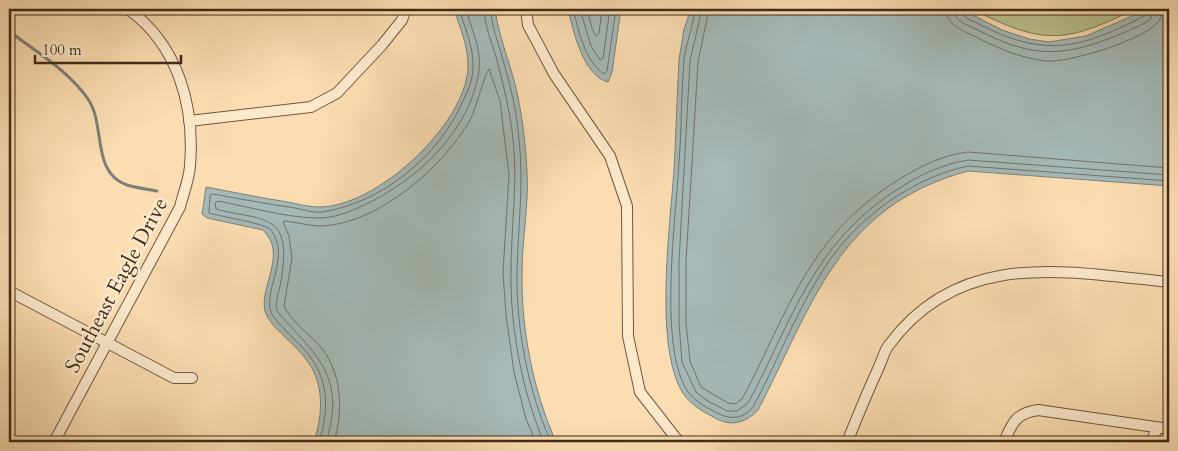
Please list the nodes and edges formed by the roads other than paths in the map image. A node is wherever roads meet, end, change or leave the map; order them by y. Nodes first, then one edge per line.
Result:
1 (128, 9) edge
2 (406, 9) edge
3 (526, 9) edge
4 (189, 121) junction
5 (1169, 282) edge
6 (9, 290) edge
7 (107, 342) junction
8 (192, 378) dead end
9 (1157, 428) junction
10 (1169, 429) edge
11 (54, 442) edge
12 (679, 442) edge
13 (847, 442) edge
14 (1004, 442) edge
15 (1151, 442) edge

1 - 4 street, Southeast Eagle Drive
2 - 4 street
3 - 12 street
4 - 7 street, Southeast Eagle Drive
5 - 13 street
6 - 7 street
7 - 8 street
7 - 11 street, Southeast Eagle Drive
9 - 10 street
9 - 14 street
9 - 15 street

